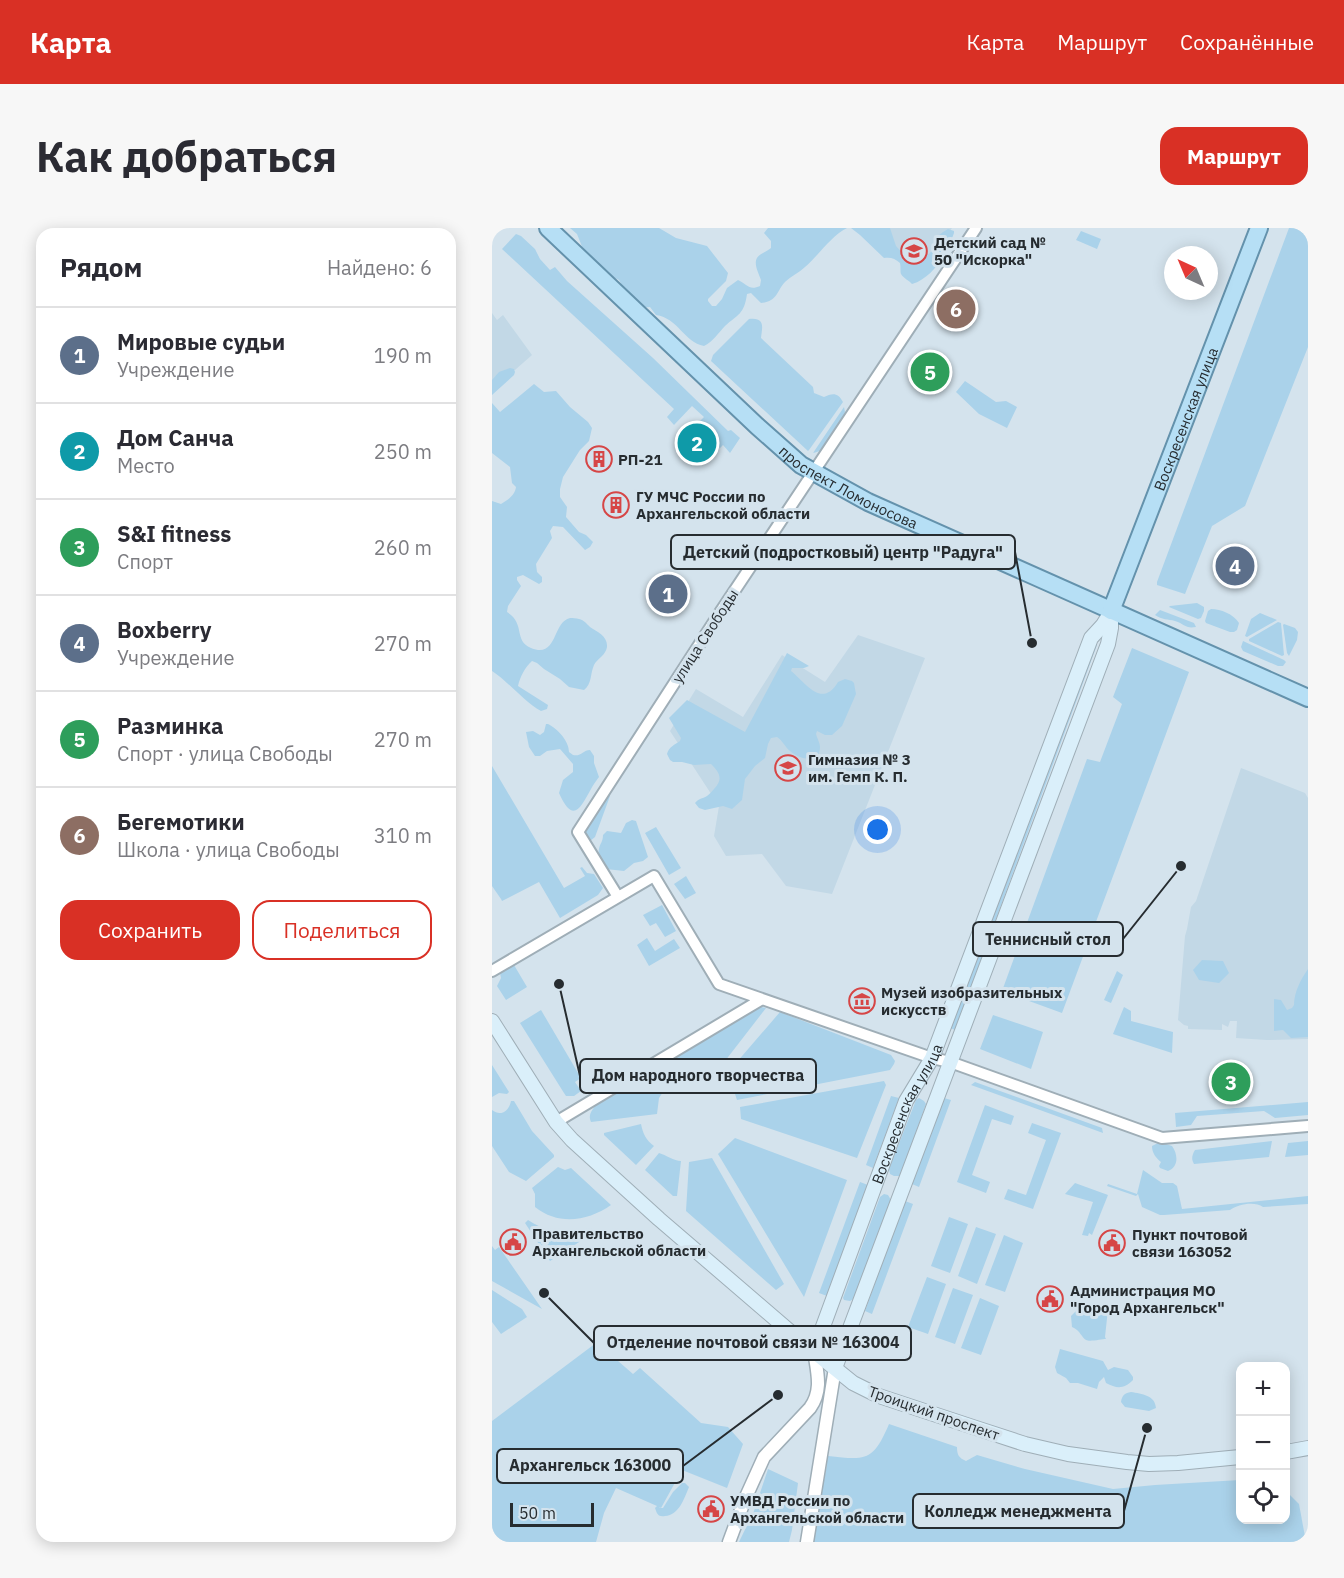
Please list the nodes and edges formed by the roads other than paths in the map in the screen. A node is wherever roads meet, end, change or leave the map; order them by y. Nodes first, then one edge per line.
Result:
1 (548, 228) edge
2 (976, 228) edge
3 (1259, 228) edge
4 (813, 472) junction
5 (1111, 610) junction
6 (1308, 698) edge
7 (618, 897) junction
8 (492, 970) edge
9 (762, 999) junction
10 (492, 1021) edge
11 (932, 1058) junction
12 (950, 1062) junction
13 (556, 1122) junction
14 (1308, 1126) edge
15 (814, 1352) junction
16 (835, 1368) junction
17 (1308, 1448) edge
18 (1290, 1451) edge
19 (1236, 1457) edge
20 (729, 1542) edge
21 (807, 1542) edge

1 - 4 main road, проспект Ломоносова
2 - 4 street, улица Свободы
3 - 5 main road, Воскресенская улица
4 - 5 main road, проспект Ломоносова
4 - 7 street, улица Свободы
5 - 6 main road, проспект Ломоносова
5 - 11 main road, Воскресенская улица
5 - 12 main road, Воскресенская улица
7 - 8 street
7 - 9 street
9 - 11 street
9 - 13 street
10 - 13 main road, Троицкий проспект
11 - 12 street
11 - 15 main road, Воскресенская улица
12 - 14 street
12 - 16 main road, Воскресенская улица
13 - 15 main road, Троицкий проспект
15 - 16 main road, Троицкий проспект
15 - 20 street, Воскресенская улица
16 - 19 main road, Троицкий проспект
16 - 21 street, Воскресенская улица
17 - 18 main road

